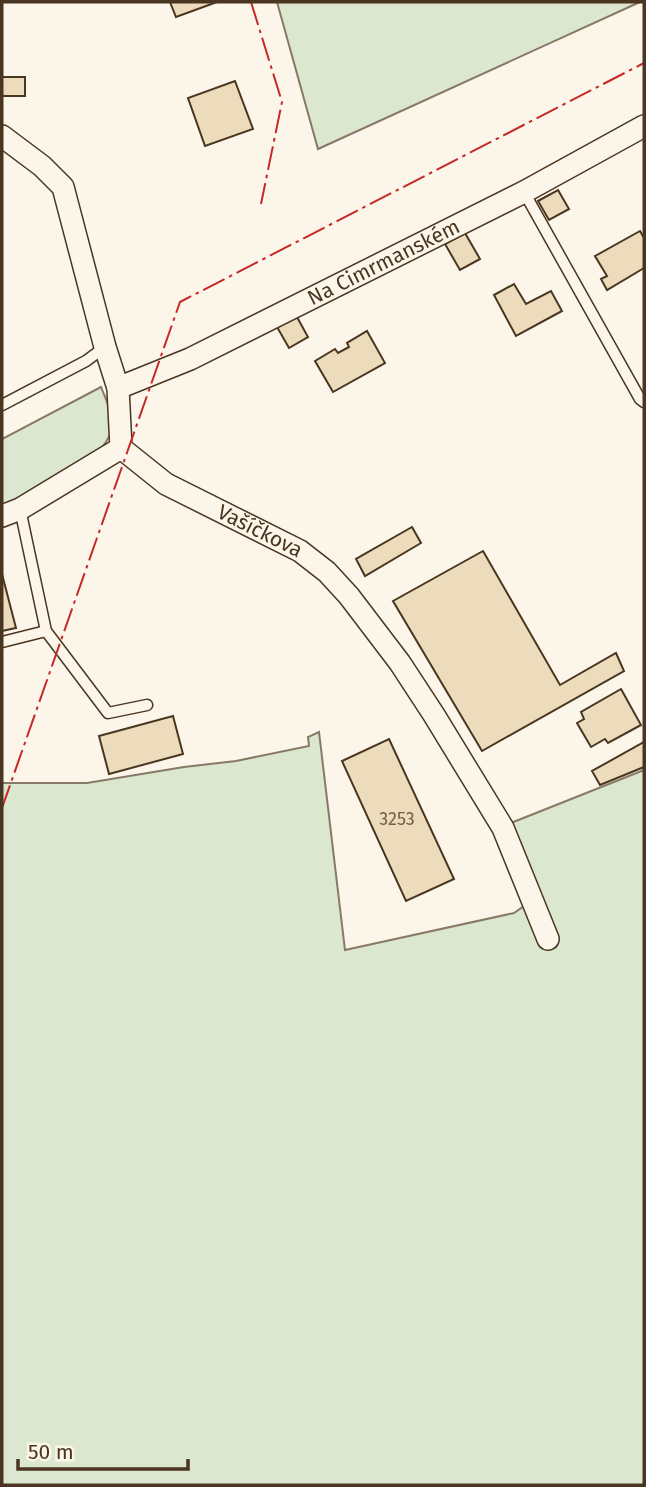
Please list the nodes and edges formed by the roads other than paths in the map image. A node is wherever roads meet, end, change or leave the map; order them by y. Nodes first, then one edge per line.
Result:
1 (644, 126) edge
2 (2, 136) edge
3 (524, 192) junction
4 (105, 347) junction
5 (118, 388) junction
6 (644, 402) edge
7 (2, 405) edge
8 (121, 448) junction
9 (11, 512) edge
10 (47, 631) junction
11 (2, 642) edge
12 (147, 705) dead end
13 (548, 939) dead end

1 - 3 street, Na Cimrmanském
2 - 4 street
3 - 5 street, Na Cimrmanském
3 - 6 lane
4 - 5 street
4 - 7 lane
5 - 8 street
8 - 9 street
8 - 13 street, Vašíčkova
9 - 10 lane
10 - 11 lane
10 - 12 lane

